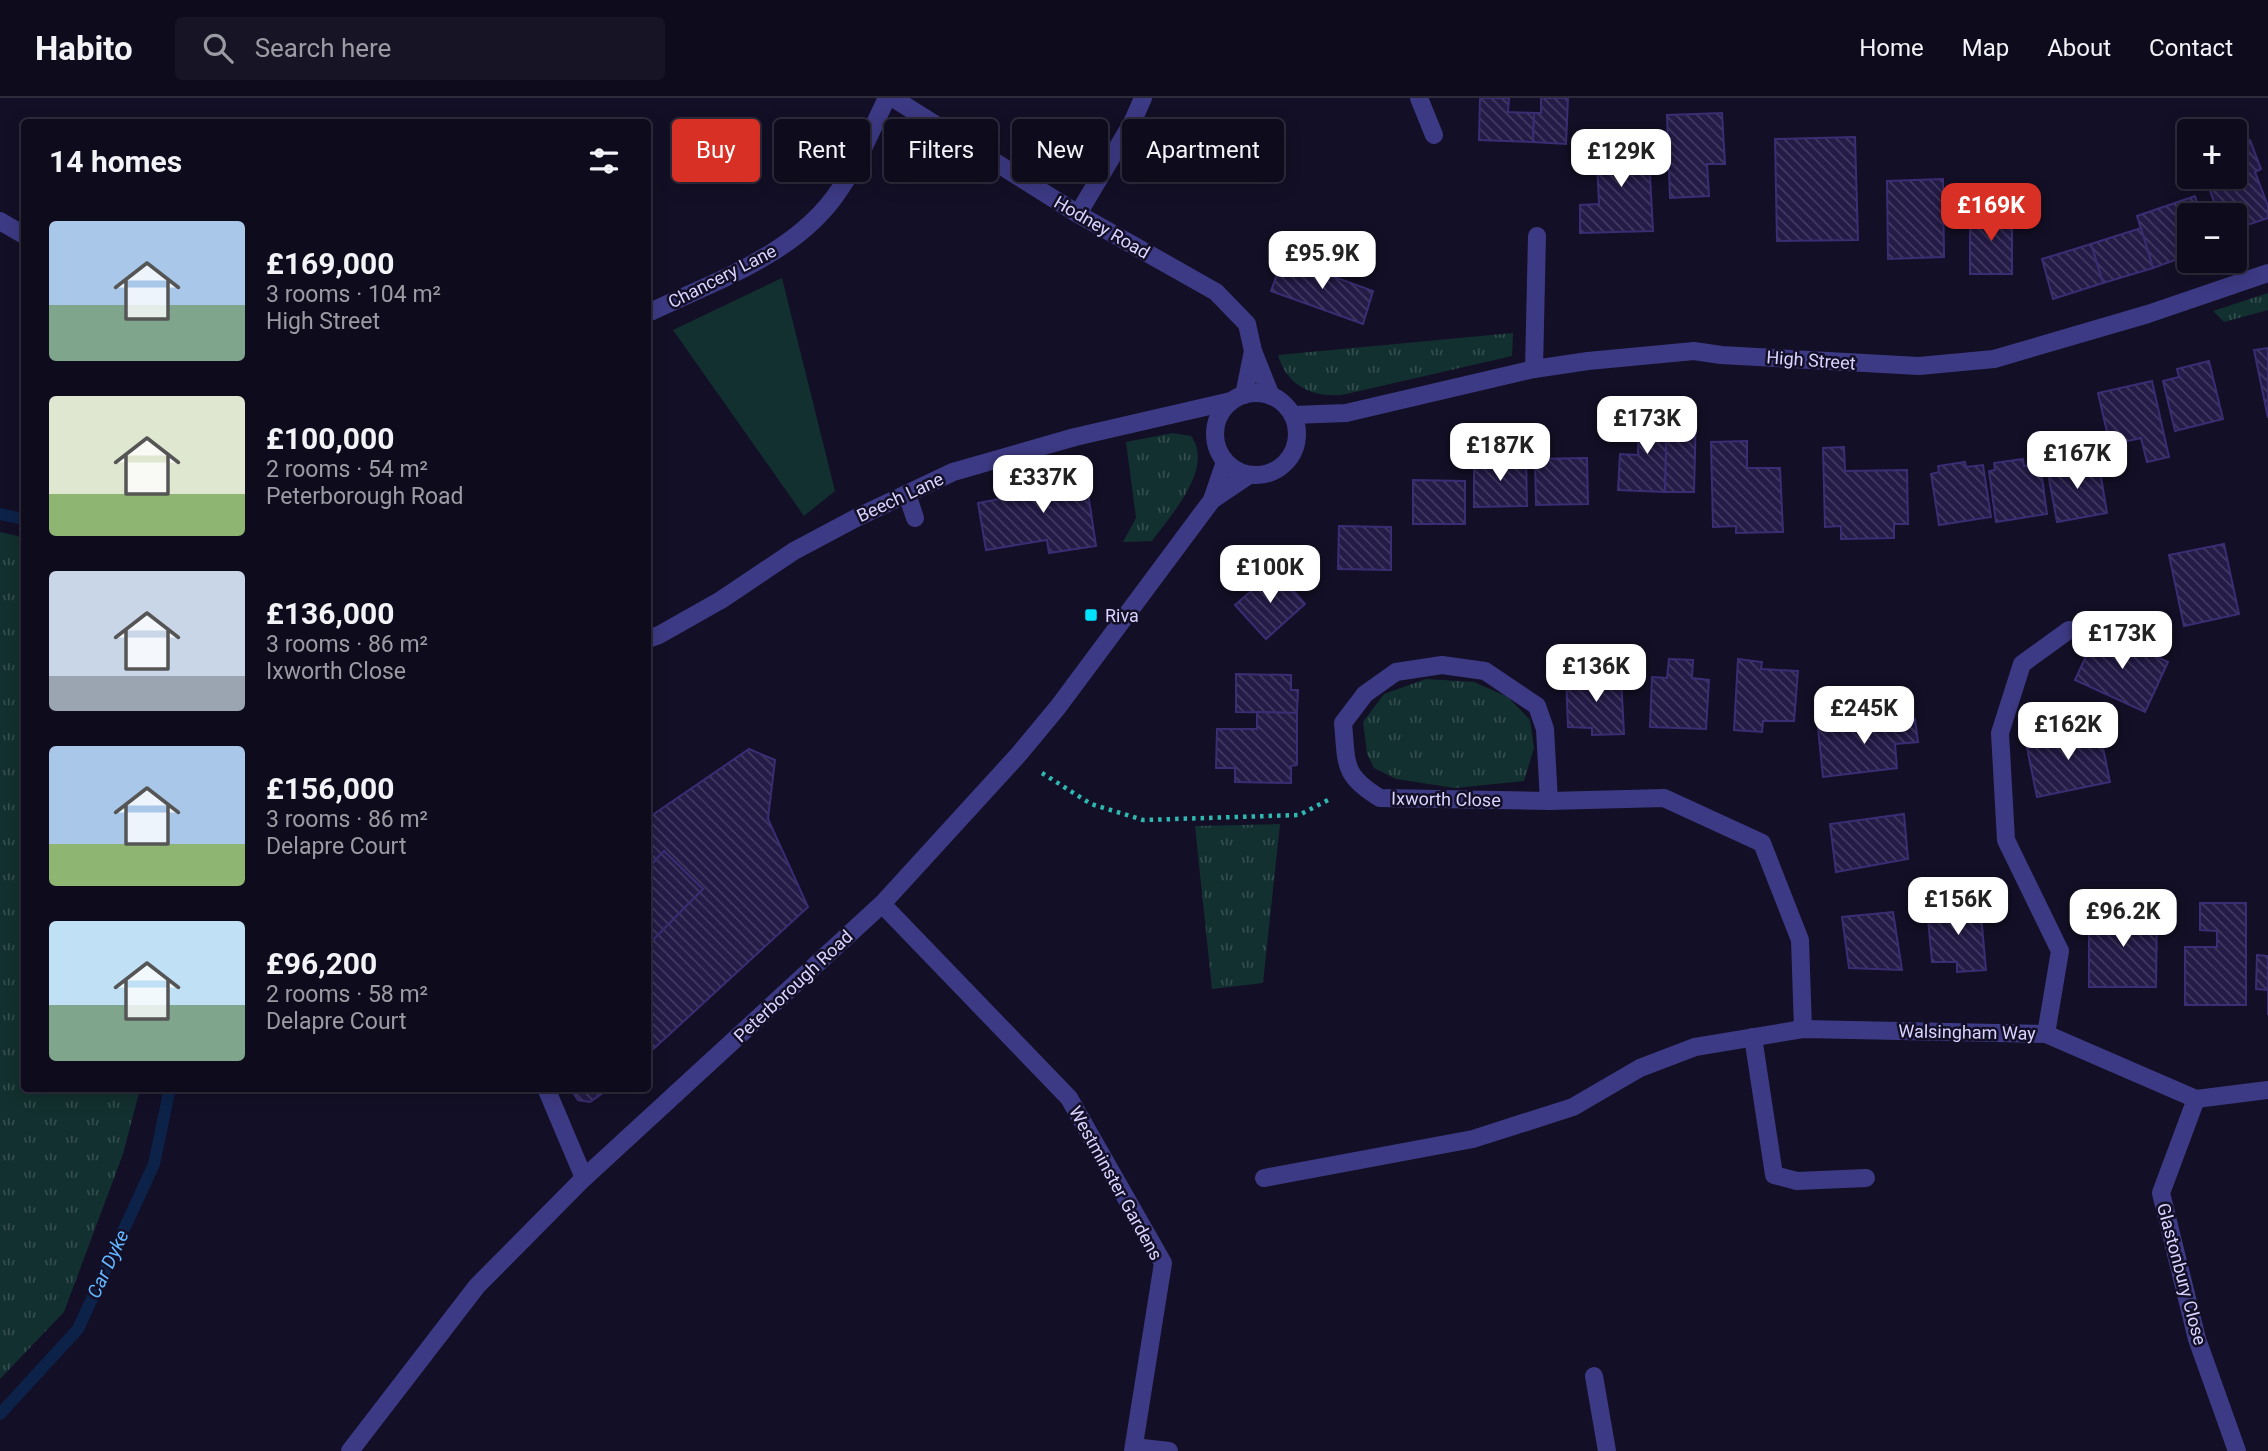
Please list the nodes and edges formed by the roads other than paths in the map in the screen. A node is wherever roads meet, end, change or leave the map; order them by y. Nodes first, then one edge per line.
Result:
1 (887, 98) edge
2 (893, 98) edge
3 (1143, 98) edge
4 (1419, 98) edge
5 (1434, 135) dead end
6 (1078, 214) junction
7 (0, 221) edge
8 (21, 233) edge
9 (1537, 236) dead end
10 (2268, 273) edge
11 (651, 312) edge
12 (1253, 351) junction
13 (1534, 369) junction
14 (1271, 396) junction
15 (1237, 398) junction
16 (1177, 412) junction
17 (1346, 413) junction
18 (1293, 415) junction
19 (1216, 421) junction
20 (1298, 435) junction
21 (1225, 462) junction
22 (1249, 475) junction
23 (907, 494) junction
24 (1212, 500) junction
25 (915, 518) dead end
26 (2069, 630) dead end
27 (651, 638) edge
28 (1549, 801) junction
29 (882, 904) junction
30 (1803, 1029) junction
31 (2046, 1034) junction
32 (1753, 1037) junction
33 (2268, 1090) edge
34 (548, 1092) edge
35 (2196, 1099) junction
36 (584, 1178) junction
37 (1264, 1178) dead end
38 (1866, 1178) dead end
39 (1594, 1376) dead end
40 (1133, 1449) edge
41 (350, 1451) edge
42 (1169, 1451) edge
43 (1607, 1451) edge
44 (2237, 1451) edge

1 - 11 street, Chancery Lane
2 - 6 street, Hodney Road
3 - 6 street
4 - 5 street
6 - 12 street, Hodney Road
7 - 8 street
9 - 13 street
10 - 13 street, High Street
12 - 14 street, Hodney Road
12 - 15 street
13 - 17 street, High Street
14 - 15 street
14 - 18 street
15 - 16 street, Beech Lane
15 - 19 street
16 - 19 street, Beech Lane
16 - 23 street, Beech Lane
17 - 18 street, High Street
17 - 20 street, High Street
18 - 20 street
19 - 21 street
20 - 22 street
21 - 22 street
21 - 24 street, Peterborough Road
22 - 24 street, Peterborough Road
23 - 25 street
23 - 27 street, Beech Lane
24 - 29 street, Peterborough Road
26 - 31 street
28 - 28 street, Ixworth Close
28 - 30 street, Ixworth Close
29 - 36 street, Peterborough Road
29 - 40 street, Westminster Gardens
30 - 31 street, Walsingham Way
30 - 32 street, Walsingham Way
31 - 35 street, Walsingham Way
32 - 37 street, Walsingham Way
32 - 38 street
33 - 35 street
34 - 36 street
35 - 44 street, Glastonbury Close
36 - 41 street, Peterborough Road
39 - 43 street
40 - 42 street

